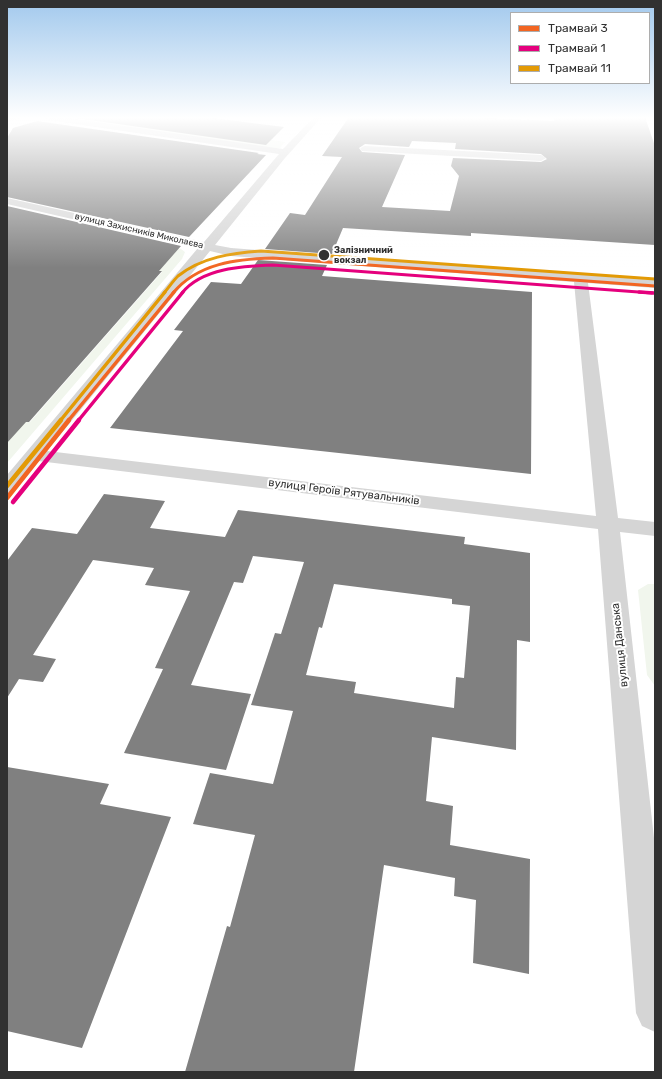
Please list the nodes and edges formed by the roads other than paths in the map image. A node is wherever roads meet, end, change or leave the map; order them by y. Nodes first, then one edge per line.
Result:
1 (273, 167) edge
2 (7, 201) edge
3 (208, 247) junction
4 (581, 278) junction
5 (655, 284) edge
6 (33, 455) junction
7 (7, 488) edge
8 (608, 524) junction
9 (655, 529) edge
10 (655, 1013) edge

1 - 3 street
2 - 3 street, вулиця Захисників Миколаєва
3 - 4 street, вулиця Захисників Миколаєва
3 - 6 street
4 - 5 street, вулиця Захисників Миколаєва
4 - 8 street, вулиця Данська
6 - 7 street
6 - 8 street, вулиця Героїв Рятувальників
8 - 9 street, вулиця Героїв Рятувальників
8 - 10 street, вулиця Данська

